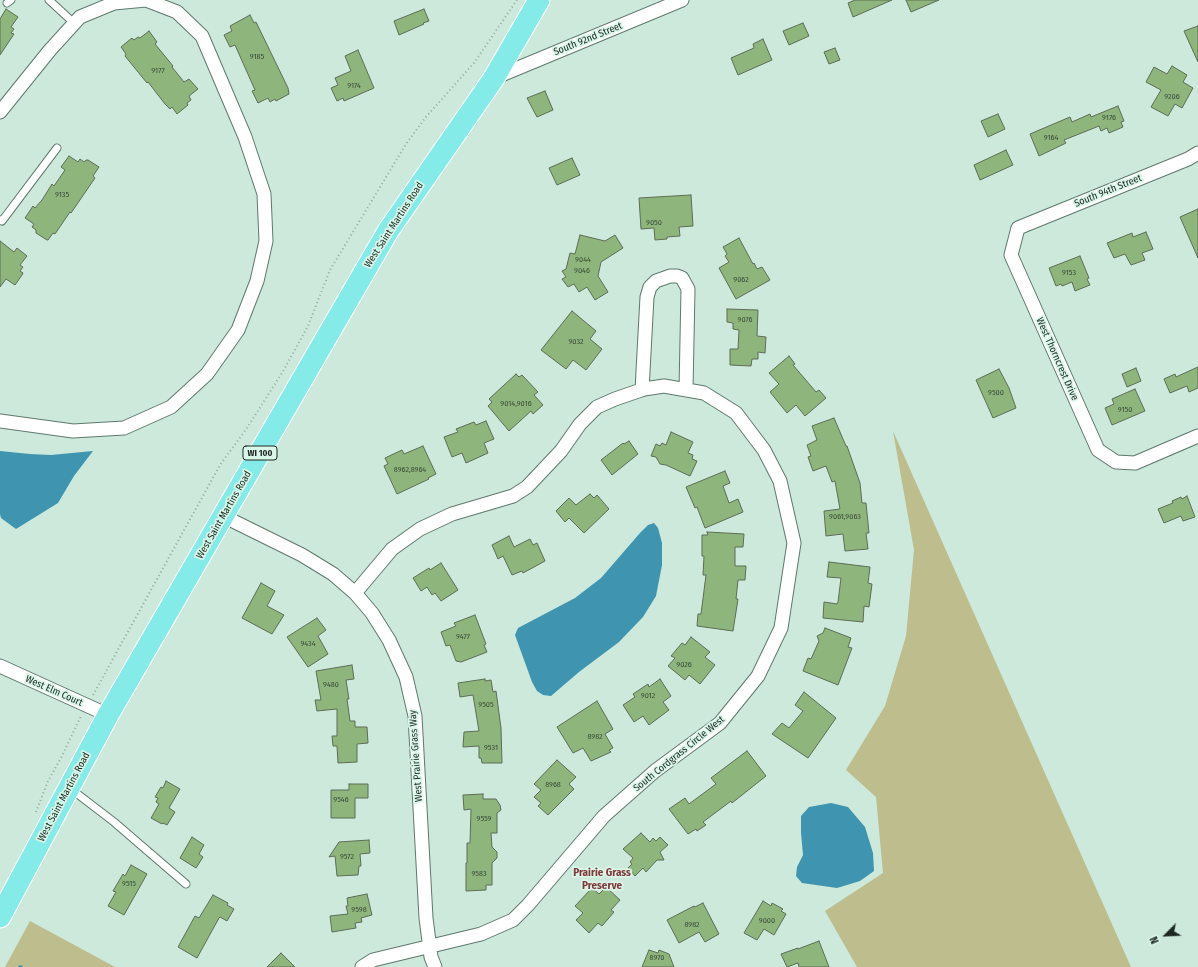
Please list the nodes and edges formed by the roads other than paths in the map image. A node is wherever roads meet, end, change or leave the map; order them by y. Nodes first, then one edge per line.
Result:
1 (49, 0) edge
2 (538, 0) edge
3 (682, 0) edge
4 (151, 1) edge
5 (75, 24) junction
6 (494, 78) junction
7 (0, 112) edge
8 (57, 148) dead end
9 (1198, 153) edge
10 (0, 220) edge
11 (1018, 228) joint
12 (642, 390) junction
13 (686, 390) junction
14 (0, 421) edge
15 (1198, 436) edge
16 (223, 516) junction
17 (355, 593) junction
18 (0, 666) edge
19 (108, 716) junction
20 (69, 788) junction
21 (186, 884) dead end
22 (0, 917) edge
23 (430, 947) junction
24 (362, 967) edge
25 (435, 967) edge

1 - 5 lane
2 - 6 main road, West Saint Martins Road / WI 100
3 - 6 street, South 92nd Street
4 - 5 street
4 - 14 street
5 - 7 street
6 - 16 main road, West Saint Martins Road / WI 100
8 - 10 lane
9 - 11 street, South 94th Street
11 - 15 street, West Thorncrest Drive
12 - 13 street
12 - 13 street
12 - 17 street
13 - 23 street, South Cordgrass Circle West
16 - 17 street, West Prairie Grass Way
16 - 19 main road, West Saint Martins Road / WI 100
17 - 23 street, West Prairie Grass Way
18 - 19 street, West Elm Court
19 - 20 main road, West Saint Martins Road / WI 100
20 - 21 lane
20 - 22 main road, West Saint Martins Road / WI 100
23 - 24 street, South Cordgrass Circle West
23 - 25 street, West Prairie Grass Way

